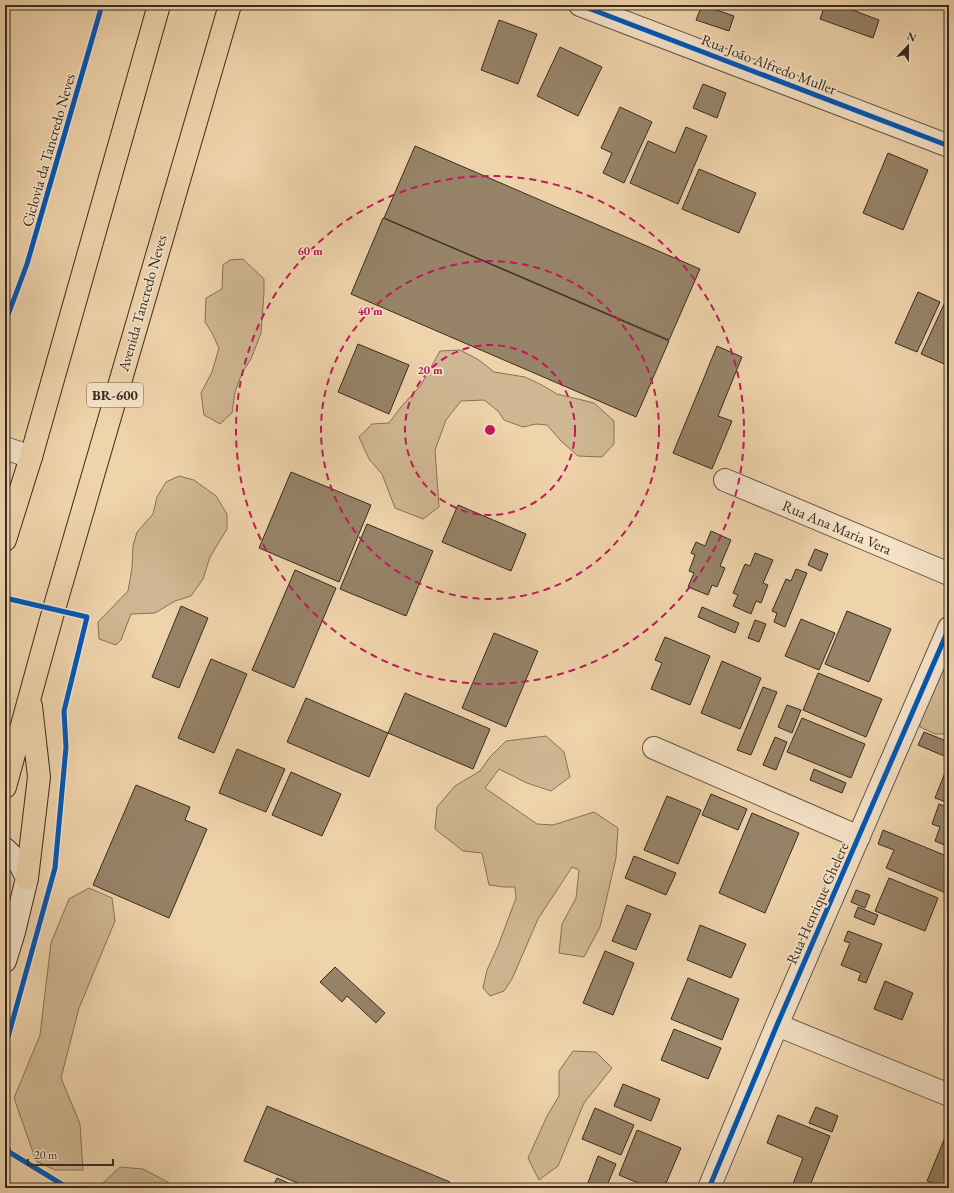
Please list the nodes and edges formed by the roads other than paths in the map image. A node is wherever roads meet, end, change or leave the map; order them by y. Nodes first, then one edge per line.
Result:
1 (159, 5) edge
2 (230, 5) edge
3 (580, 5) edge
4 (949, 146) edge
5 (5, 448) edge
6 (31, 457) junction
7 (725, 480) dead end
8 (5, 540) edge
9 (949, 574) edge
10 (949, 628) edge
11 (30, 694) junction
12 (654, 748) dead end
13 (5, 787) edge
14 (859, 837) junction
15 (5, 849) edge
16 (27, 878) junction
17 (5, 961) edge
18 (777, 1025) junction
19 (949, 1096) edge
20 (709, 1188) edge

1 - 6 main road
2 - 11 main road, Avenida Tancredo Neves / BR-600
3 - 4 street, Rua João Alfredo Muller
5 - 6 street
6 - 8 main road
7 - 9 street, Rua Ana Maria Vera
10 - 14 street, Rua Henrique Ghelere
11 - 13 main road, Avenida Tancredo Neves / BR-600
11 - 16 main road
12 - 14 street
14 - 18 street, Rua Henrique Ghelere
15 - 16 street
16 - 17 street
18 - 19 street
18 - 20 street, Rua Henrique Ghelere

